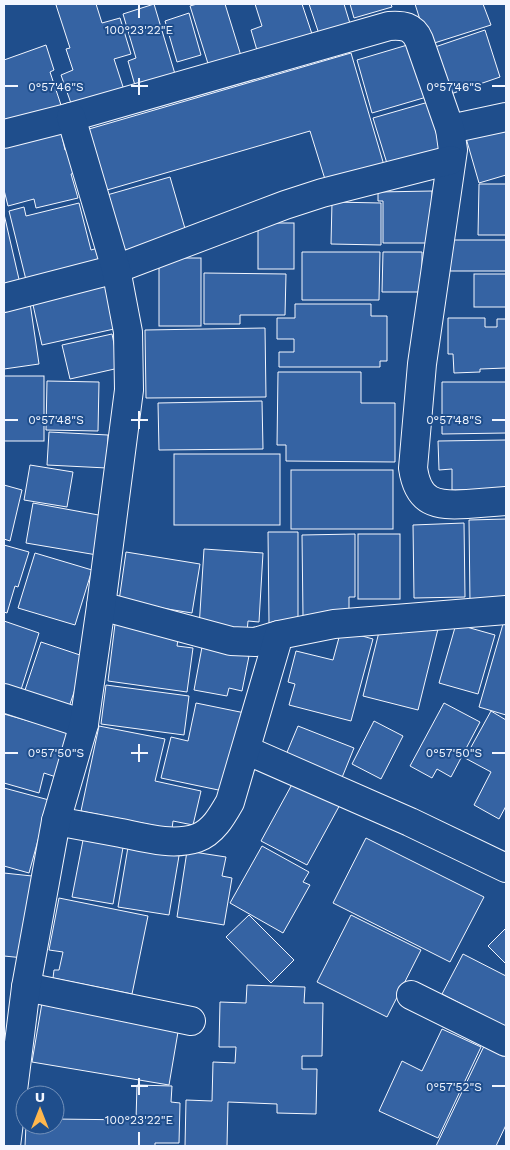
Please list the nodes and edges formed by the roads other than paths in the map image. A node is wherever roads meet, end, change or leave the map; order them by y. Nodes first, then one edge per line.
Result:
1 (71, 117) junction
2 (506, 117) edge
3 (450, 129) junction
4 (4, 134) edge
5 (451, 160) junction
6 (116, 269) junction
7 (4, 298) edge
8 (506, 501) edge
9 (101, 606) junction
10 (506, 610) edge
11 (279, 635) junction
12 (4, 698) edge
13 (84, 724) junction
14 (246, 750) junction
15 (56, 821) junction
16 (506, 868) edge
17 (26, 987) junction
18 (411, 995) dead end
19 (191, 1021) dead end
20 (506, 1042) edge
21 (6, 1146) edge

1 - 3 street
1 - 4 street
1 - 6 street
2 - 3 street
3 - 5 street
5 - 6 street
5 - 8 street
6 - 7 street
6 - 9 street
9 - 11 street
9 - 13 street
10 - 11 street
11 - 14 street
12 - 13 street
13 - 15 street
14 - 15 street
14 - 16 street
15 - 17 street
17 - 19 street
17 - 21 street
18 - 20 street

